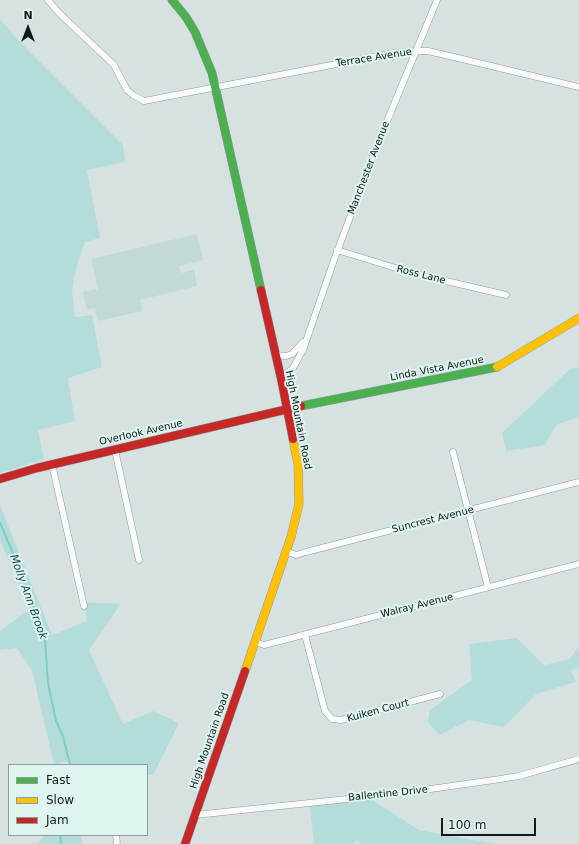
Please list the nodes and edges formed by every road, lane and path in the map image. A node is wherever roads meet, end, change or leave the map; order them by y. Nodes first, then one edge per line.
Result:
1 (48, 0) edge
2 (172, 0) edge
3 (436, 0) edge
4 (416, 51) junction
5 (579, 87) edge
6 (216, 88) junction
7 (337, 250) junction
8 (506, 295) dead end
9 (579, 318) edge
10 (307, 338) junction
11 (275, 355) junction
12 (281, 378) junction
13 (287, 409) junction
14 (115, 450) junction
15 (454, 452) dead end
16 (52, 464) junction
17 (0, 479) edge
18 (579, 482) edge
19 (469, 511) junction
20 (286, 551) junction
21 (139, 560) dead end
22 (579, 564) edge
23 (488, 587) junction
24 (84, 606) dead end
25 (305, 635) junction
26 (254, 642) junction
27 (440, 694) dead end
28 (579, 759) edge
29 (195, 815) junction
30 (185, 844) edge

1 - 6 street, Terrace Avenue
2 - 6 street, High Mountain Road
3 - 4 street, Manchester Avenue
4 - 5 street, Terrace Avenue
4 - 6 street, Terrace Avenue
4 - 7 street, Manchester Avenue
6 - 11 street, High Mountain Road
7 - 8 street, Ross Lane
7 - 10 street, Manchester Avenue
9 - 13 street, Linda Vista Avenue
10 - 11 street, Manchester Avenue
10 - 12 street, Manchester Avenue
11 - 12 street, High Mountain Road
12 - 13 street, High Mountain Road
13 - 14 street, Overlook Avenue
13 - 20 street, High Mountain Road
14 - 16 street, Overlook Avenue
14 - 21 street
15 - 19 street
16 - 17 street, Overlook Avenue
16 - 24 street
18 - 19 street, Suncrest Avenue
19 - 20 street, Suncrest Avenue
19 - 23 street
20 - 26 street, High Mountain Road
22 - 23 street, Walray Avenue
23 - 25 street, Walray Avenue
25 - 26 street, Walray Avenue
25 - 27 street, Kuiken Court
26 - 29 street, High Mountain Road
28 - 29 street, Ballentine Drive
29 - 30 street, High Mountain Road

